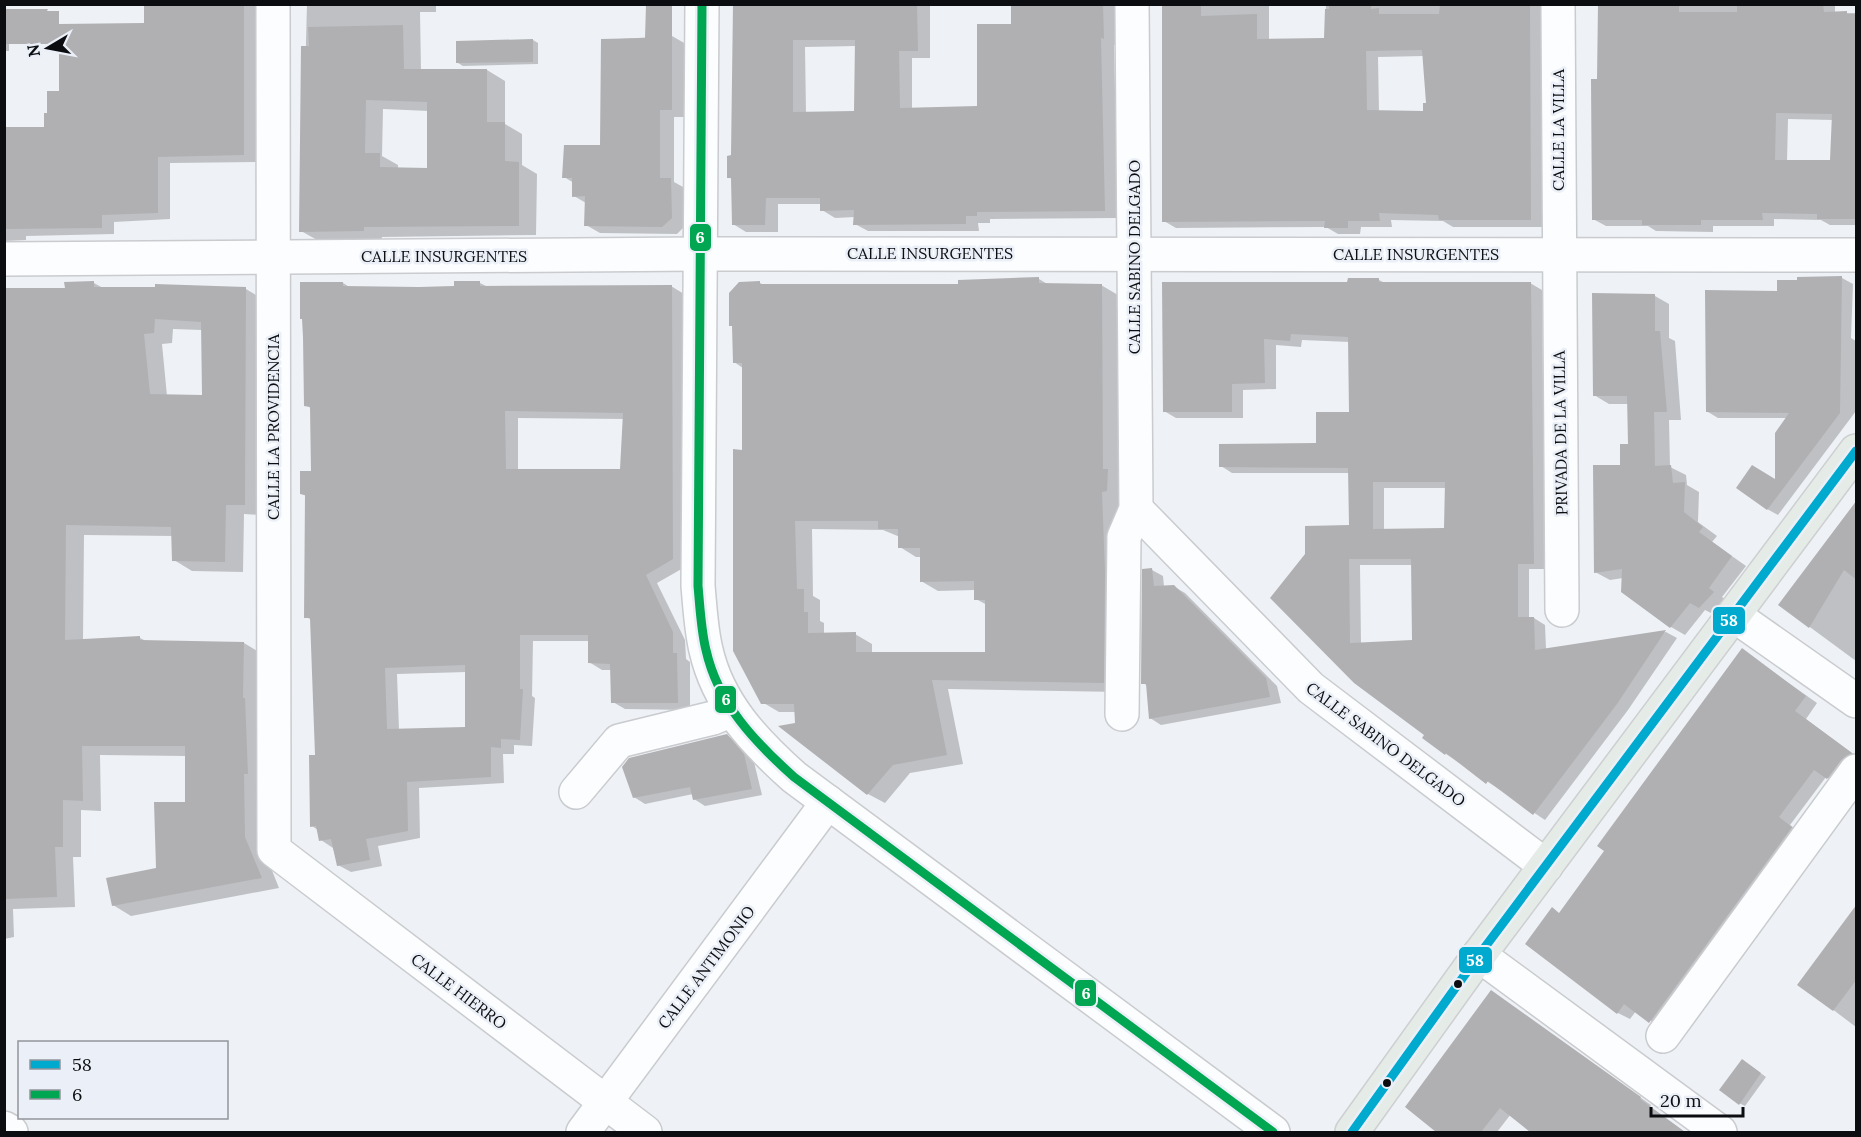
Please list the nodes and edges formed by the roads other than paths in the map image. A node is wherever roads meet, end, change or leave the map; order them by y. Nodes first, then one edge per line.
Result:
1 (273, 4) edge
2 (702, 4) edge
3 (1132, 4) edge
4 (1558, 4) edge
5 (1133, 253) junction
6 (700, 254) junction
7 (1559, 255) junction
8 (1857, 255) edge
9 (273, 257) junction
10 (4, 259) edge
11 (1857, 451) edge
12 (1136, 509) junction
13 (1562, 610) dead end
14 (1735, 616) junction
15 (724, 697) junction
16 (1857, 701) edge
17 (1122, 714) dead end
18 (1857, 771) edge
19 (576, 792) dead end
20 (828, 802) junction
21 (274, 850) joint
22 (1546, 866) junction
23 (1479, 955) junction
24 (1663, 1036) dead end
25 (605, 1102) junction
26 (4, 1128) edge
27 (11, 1132) edge
28 (583, 1132) edge
29 (645, 1132) edge
30 (1273, 1132) edge
31 (1352, 1132) edge
32 (1720, 1132) edge

1 - 9 street, CALLE LA PROVIDENCIA
2 - 6 street
3 - 5 street, CALLE SABINO DELGADO
4 - 7 street, CALLE LA VILLA
5 - 6 street, CALLE INSURGENTES
5 - 7 street, CALLE INSURGENTES
5 - 12 street, CALLE SABINO DELGADO
6 - 9 street, CALLE INSURGENTES
6 - 15 street
7 - 8 street, CALLE INSURGENTES
7 - 13 street, PRIVADA DE LA VILLA
9 - 10 street, CALLE INSURGENTES
9 - 21 street, CALLE LA PROVIDENCIA
11 - 14 main road
12 - 17 street, CALLE SABINO DELGADO
12 - 22 street, CALLE SABINO DELGADO
14 - 16 street
14 - 22 main road
15 - 19 street
15 - 20 street
18 - 24 street
20 - 25 street, CALLE ANTIMONIO
20 - 30 street
21 - 25 street, CALLE HIERRO
22 - 23 main road
23 - 31 main road
23 - 32 street
25 - 28 street, CALLE ANTIMONIO
25 - 29 street, CALLE HIERRO
26 - 27 street

